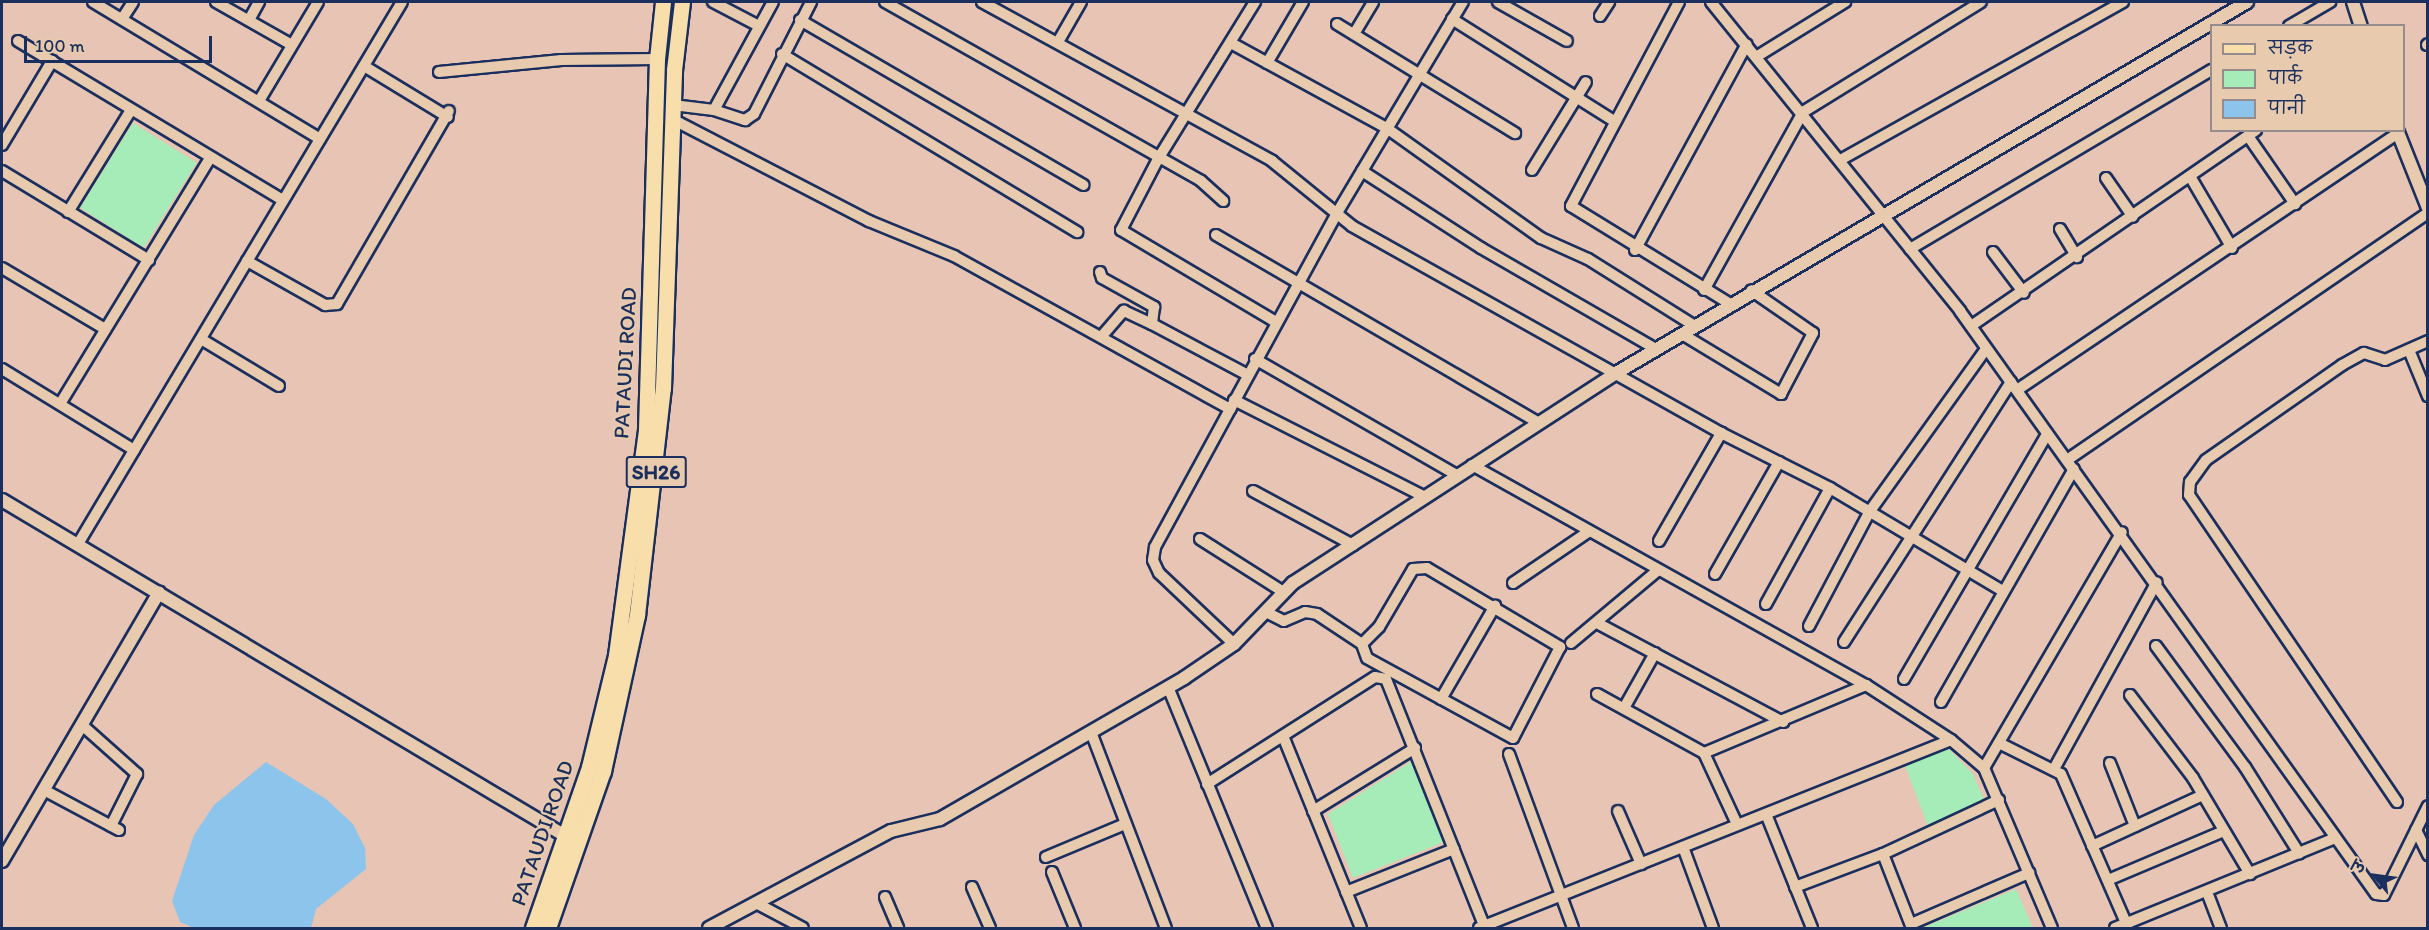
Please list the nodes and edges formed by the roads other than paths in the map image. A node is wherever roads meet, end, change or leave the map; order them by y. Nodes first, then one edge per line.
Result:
1 (93, 2) edge
2 (133, 2) edge
3 (216, 2) edge
4 (260, 2) edge
5 (318, 2) edge
6 (402, 2) edge
7 (663, 2) edge
8 (682, 2) edge
9 (713, 2) edge
10 (739, 2) edge
11 (773, 2) edge
12 (811, 2) edge
13 (885, 2) edge
14 (982, 2) edge
15 (1255, 2) edge
16 (1303, 2) edge
17 (1373, 2) edge
18 (1463, 2) edge
19 (1498, 2) edge
20 (1609, 2) edge
21 (1679, 2) edge
22 (1711, 2) edge
23 (1845, 2) edge
24 (1981, 2) edge
25 (2123, 2) edge
26 (2247, 2) edge
27 (2331, 2) edge
28 (2353, 2) edge
29 (1078, 3) edge
30 (733, 12) junction
31 (1600, 16) dead end
32 (1452, 19) junction
33 (123, 20) junction
34 (249, 20) junction
35 (800, 20) junction
36 (1337, 24) dead end
37 (2292, 24) edge
38 (2360, 24) edge
39 (759, 26) junction
40 (1354, 34) junction
41 (18, 41) dead end
42 (1567, 41) dead end
43 (1058, 42) junction
44 (1231, 43) junction
45 (1747, 44) junction
46 (292, 45) junction
47 (782, 54) junction
48 (1756, 57) junction
49 (657, 59) junction
50 (52, 61) junction
51 (1267, 63) junction
52 (364, 66) junction
53 (2210, 71) edge
54 (439, 72) dead end
55 (1420, 73) junction
56 (1586, 82) dead end
57 (1576, 98) junction
58 (258, 101) junction
59 (131, 110) junction
60 (714, 110) junction
61 (674, 112) junction
62 (1803, 112) junction
63 (1189, 113) junction
64 (1614, 121) junction
65 (1388, 129) junction
66 (2398, 132) edge
67 (1515, 133) dead end
68 (2252, 133) edge
69 (320, 139) junction
70 (2, 145) edge
71 (210, 158) junction
72 (1158, 159) junction
73 (1842, 159) junction
74 (1532, 170) dead end
75 (2, 171) edge
76 (1362, 171) junction
77 (2106, 178) dead end
78 (2191, 178) junction
79 (1083, 184) dead end
80 (2424, 191) edge
81 (283, 201) junction
82 (1223, 201) dead end
83 (2295, 204) junction
84 (2427, 208) edge
85 (68, 212) junction
86 (1337, 213) junction
87 (2427, 213) edge
88 (1883, 214) junction
89 (2133, 217) junction
90 (2060, 229) dead end
91 (1077, 232) dead end
92 (1216, 235) dead end
93 (2232, 248) junction
94 (1910, 249) junction
95 (1635, 250) junction
96 (1993, 252) dead end
97 (2077, 257) junction
98 (149, 260) junction
99 (247, 261) junction
100 (2, 268) edge
101 (1100, 272) dead end
102 (1298, 284) junction
103 (1704, 290) junction
104 (1751, 290) junction
105 (2024, 293) junction
106 (1730, 304) junction
107 (1276, 322) junction
108 (1152, 324) junction
109 (1695, 326) junction
110 (1971, 326) junction
111 (105, 329) junction
112 (1682, 334) junction
113 (1101, 337) junction
114 (201, 339) junction
115 (2427, 341) edge
116 (1986, 349) junction
117 (1656, 350) junction
118 (2409, 350) junction
119 (1255, 359) junction
120 (2, 369) edge
121 (656, 370) junction
122 (1616, 373) junction
123 (1246, 374) junction
124 (279, 386) dead end
125 (2014, 386) junction
126 (2427, 396) edge
127 (60, 404) junction
128 (1232, 404) junction
129 (1539, 423) junction
130 (1721, 433) junction
131 (2047, 434) junction
132 (135, 450) junction
133 (1779, 462) junction
134 (2070, 464) junction
135 (1472, 465) junction
136 (1458, 475) junction
137 (1830, 488) junction
138 (1252, 491) dead end
139 (1423, 496) junction
140 (2, 500) edge
141 (1870, 511) junction
142 (1588, 532) junction
143 (2122, 532) junction
144 (1911, 534) junction
145 (1200, 539) dead end
146 (1659, 541) dead end
147 (78, 544) junction
148 (1353, 545) junction
149 (1965, 570) junction
150 (1657, 571) junction
151 (1715, 574) dead end
152 (2157, 582) junction
153 (1513, 583) dead end
154 (1282, 591) junction
155 (2003, 591) junction
156 (159, 592) junction
157 (1766, 604) dead end
158 (1495, 606) junction
159 (1266, 612) junction
160 (1597, 623) junction
161 (1809, 626) dead end
162 (1845, 642) dead end
163 (1571, 643) dead end
164 (1234, 644) junction
165 (1362, 645) junction
166 (2156, 646) dead end
167 (1654, 653) junction
168 (1904, 679) dead end
169 (1866, 685) junction
170 (1168, 687) junction
171 (1598, 694) dead end
172 (2130, 695) dead end
173 (1442, 699) junction
174 (1941, 702) dead end
175 (1624, 708) junction
176 (1783, 722) junction
177 (82, 725) junction
178 (1090, 732) junction
179 (1283, 736) junction
180 (1951, 740) junction
181 (1999, 743) junction
182 (1415, 748) junction
183 (1704, 753) junction
184 (1509, 754) dead end
185 (2110, 763) dead end
186 (1984, 768) junction
187 (2054, 769) junction
188 (1207, 784) junction
189 (44, 790) junction
190 (2203, 795) junction
191 (2000, 800) junction
192 (2397, 802) dead end
193 (2427, 806) edge
194 (1313, 811) junction
195 (1618, 811) dead end
196 (1766, 814) junction
197 (1125, 824) junction
198 (1737, 824) junction
199 (2135, 826) junction
200 (2416, 830) junction
201 (2224, 831) junction
202 (565, 836) junction
203 (2334, 839) junction
204 (579, 844) junction
205 (2092, 846) junction
206 (1683, 847) junction
207 (1454, 849) junction
208 (2299, 853) junction
209 (1883, 854) junction
210 (2427, 855) edge
211 (1046, 857) dead end
212 (2, 861) edge
213 (1641, 864) junction
214 (1052, 872) dead end
215 (2029, 873) junction
216 (2250, 874) junction
217 (2108, 880) junction
218 (972, 887) dead end
219 (1795, 887) junction
220 (1346, 892) junction
221 (2207, 892) junction
222 (1561, 896) junction
223 (885, 897) dead end
224 (756, 903) junction
225 (2127, 925) junction
226 (1911, 926) edge
227 (533, 928) edge
228 (548, 928) edge
229 (709, 928) edge
230 (803, 928) edge
231 (898, 928) edge
232 (990, 928) edge
233 (1075, 928) edge
234 (1166, 928) edge
235 (1267, 928) edge
236 (1361, 928) edge
237 (1483, 928) edge
238 (1573, 928) edge
239 (1713, 928) edge
240 (1812, 928) edge
241 (2052, 928) edge
242 (2115, 928) edge
243 (2221, 928) edge

1 - 33 street
2 - 33 street
3 - 34 street
4 - 34 street
5 - 46 street
6 - 52 street
7 - 49 main road, PATAUDI ROAD / SH26
8 - 61 main road, SH26
9 - 30 street
10 - 30 street
11 - 39 street
12 - 35 street
13 - 72 street
14 - 43 street
15 - 44 street
16 - 51 street
17 - 40 street
18 - 32 street
19 - 42 street
20 - 31 street
21 - 64 street
22 - 45 street
23 - 48 street
24 - 62 street
25 - 73 street
26 - 88 street
27 - 37 street
28 - 38 street
29 - 43 street
30 - 39 street
32 - 55 street
32 - 57 street
33 - 58 street
34 - 46 street
35 - 47 street
35 - 79 street
36 - 40 street
39 - 60 street
40 - 55 street
41 - 50 street
43 - 63 street
44 - 51 street
44 - 63 street
45 - 48 street
45 - 95 street
46 - 58 street
47 - 60 street
47 - 91 street
48 - 62 street
49 - 54 street
49 - 121 main road, PATAUDI ROAD / SH26
50 - 59 street
50 - 70 street
51 - 65 street
52 - 69 street
52 - 99 street
53 - 94 street
55 - 65 street
55 - 67 street
56 - 57 street
57 - 64 street
57 - 74 street
58 - 69 street
59 - 71 street
59 - 85 street
60 - 61 street
61 - 113 street
61 - 121 main road, SH26
62 - 73 street
62 - 103 street
63 - 72 street
63 - 86 street
64 - 95 street
65 - 76 street
65 - 109 street
66 - 80 street
66 - 83 street
68 - 78 street
68 - 83 street
69 - 81 street
71 - 81 street
71 - 98 street
72 - 82 street
72 - 107 street
73 - 88 street
75 - 85 street
76 - 86 street
76 - 117 street
77 - 89 street
78 - 89 street
78 - 93 street
80 - 84 street
81 - 99 street
83 - 93 street
85 - 98 street
86 - 102 street
86 - 122 street
87 - 134 street
88 - 94 street
88 - 104 street
89 - 97 street
90 - 97 street
92 - 102 street
93 - 125 street
94 - 110 street
95 - 103 street
96 - 105 street
97 - 105 street
98 - 111 street
99 - 114 street
100 - 111 street
101 - 108 street
102 - 107 street
102 - 129 street
103 - 106 street
104 - 106 street
104 - 112 street
105 - 110 street
106 - 109 street
107 - 119 street
108 - 113 street
108 - 123 street
109 - 112 street
110 - 116 street
111 - 127 street
112 - 117 street
113 - 128 street
114 - 124 street
114 - 132 street
115 - 118 street
116 - 125 street
116 - 141 street
117 - 122 street
118 - 126 street
118 - 192 street
119 - 123 street
119 - 136 street
120 - 127 street
121 - 202 main road, PATAUDI ROAD / SH26
121 - 204 main road, SH26
122 - 129 street
122 - 130 street
123 - 128 street
125 - 131 street
125 - 144 street
127 - 132 street
128 - 139 street
128 - 164 street
129 - 135 street
130 - 133 street
130 - 146 street
131 - 134 street
131 - 149 street
132 - 147 street
133 - 137 street
133 - 151 street
134 - 143 street
134 - 155 street
135 - 136 street
135 - 142 street
136 - 139 street
137 - 141 street
137 - 157 street
138 - 148 street
139 - 148 street
140 - 147 street
141 - 144 street
141 - 161 street
142 - 150 street
142 - 153 street
143 - 152 street
143 - 181 street
144 - 149 street
144 - 162 street
145 - 154 street
147 - 156 street
148 - 154 street
149 - 155 street
149 - 168 street
150 - 160 street
150 - 169 street
152 - 187 street
152 - 203 street
154 - 159 street
155 - 174 street
156 - 177 street
156 - 202 street
158 - 165 street
158 - 173 street
158 - 173 street
159 - 164 street
159 - 165 street
160 - 163 street
160 - 167 street
164 - 170 street
165 - 173 street
166 - 208 street
167 - 175 street
167 - 176 street
169 - 176 street
169 - 180 street
170 - 178 street
170 - 188 street
171 - 175 street
172 - 190 street
175 - 183 street
176 - 183 street
177 - 189 street
177 - 189 street
178 - 197 street
178 - 224 street
179 - 182 street
179 - 188 street
179 - 194 street
180 - 186 street
180 - 196 street
181 - 186 street
181 - 187 street
182 - 194 street
182 - 207 street
183 - 198 street
184 - 222 street
185 - 199 street
186 - 191 street
187 - 205 street
188 - 235 street
189 - 212 street
190 - 199 street
190 - 201 street
191 - 209 street
191 - 215 street
193 - 200 street
194 - 220 street
195 - 213 street
196 - 198 street
196 - 219 street
197 - 211 street
197 - 234 street
198 - 206 street
199 - 205 street
200 - 203 street
200 - 210 street
201 - 216 street
201 - 217 street
202 - 204 street
202 - 227 main road, PATAUDI ROAD / SH26
203 - 208 street
204 - 228 main road, SH26
205 - 217 street
206 - 213 street
206 - 239 street
207 - 220 street
207 - 237 street
208 - 216 street
209 - 219 street
209 - 226 street
213 - 222 street
214 - 233 street
215 - 226 street
215 - 241 street
216 - 221 street
217 - 225 street
218 - 232 street
219 - 240 street
220 - 236 street
221 - 225 street
221 - 243 street
222 - 237 street
222 - 238 street
223 - 231 street
224 - 229 street
224 - 230 street
225 - 242 street

